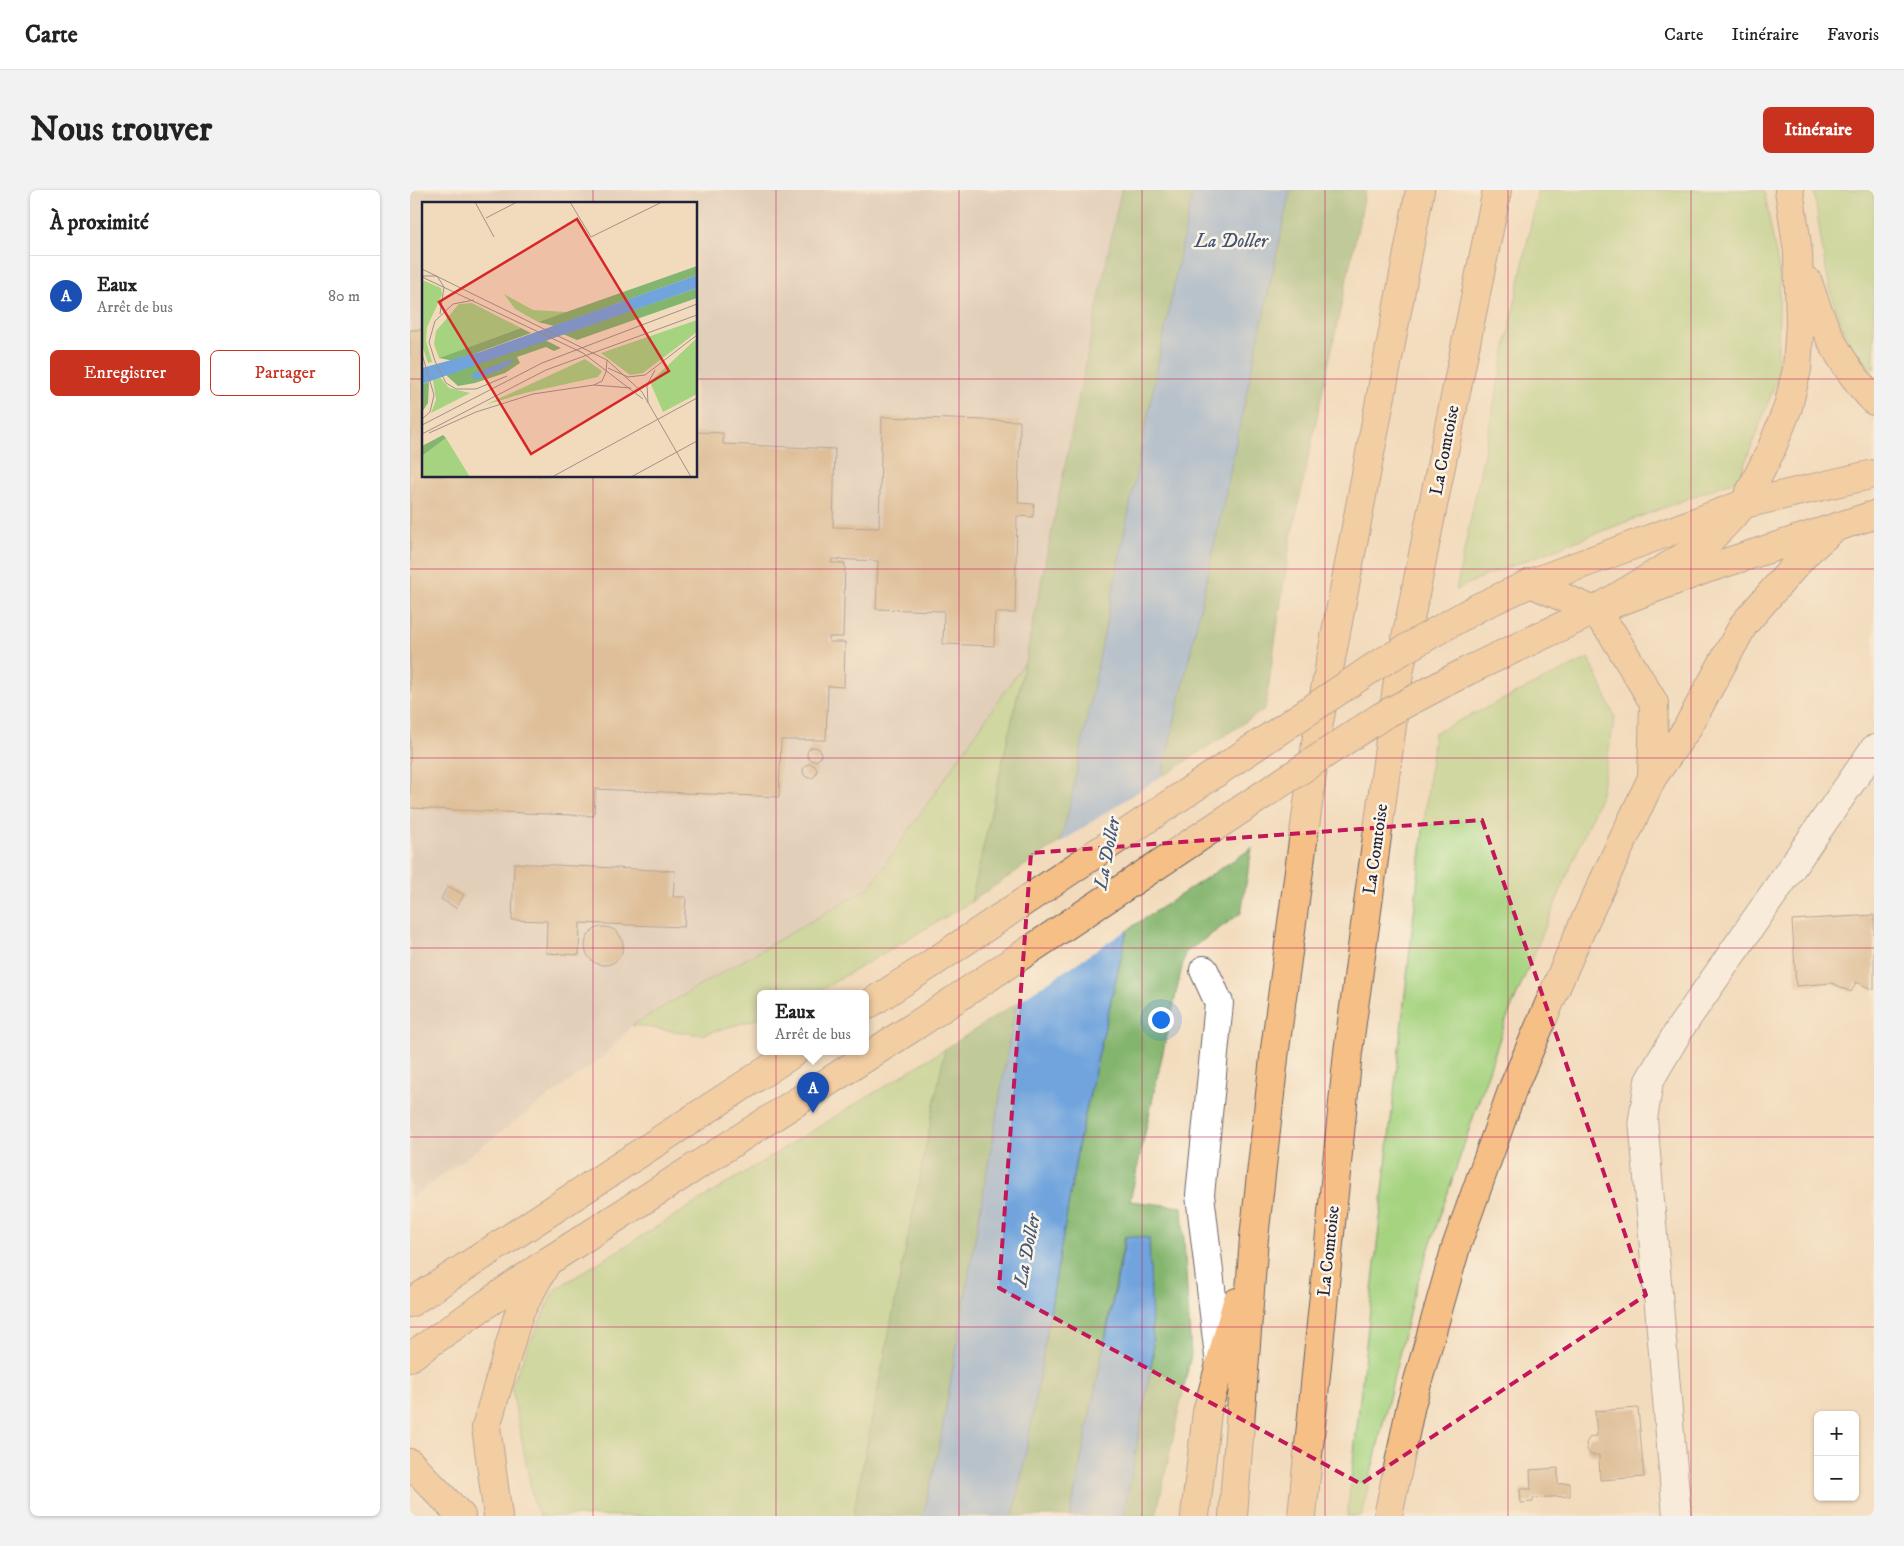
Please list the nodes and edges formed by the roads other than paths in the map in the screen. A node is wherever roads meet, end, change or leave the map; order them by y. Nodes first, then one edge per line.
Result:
1 (1420, 190) edge
2 (1497, 190) edge
3 (1789, 190) edge
4 (1798, 252) junction
5 (1874, 402) edge
6 (1874, 474) edge
7 (1744, 504) junction
8 (1874, 515) edge
9 (1832, 530) junction
10 (1531, 583) junction
11 (1594, 611) junction
12 (1874, 749) edge
13 (1652, 778) junction
14 (1204, 970) dead end
15 (869, 1004) edge
16 (790, 1055) edge
17 (1254, 1238) junction
18 (547, 1262) junction
19 (410, 1303) edge
20 (410, 1357) edge
21 (1220, 1365) junction
22 (410, 1463) edge
23 (461, 1516) edge
24 (498, 1516) edge
25 (1195, 1516) edge
26 (1233, 1516) edge
27 (1302, 1516) edge
28 (1388, 1516) edge
29 (1677, 1516) edge

1 - 17 main road
2 - 27 main road, La Comtoise
3 - 4 main road
4 - 5 main road
4 - 7 main road
6 - 7 main road
7 - 10 main road
7 - 11 main road
8 - 9 main road
9 - 11 main road
9 - 13 main road
10 - 11 main road
10 - 15 main road, bridge
11 - 13 main road
11 - 18 main road, bridge
12 - 29 lane
13 - 28 main road
14 - 21 lane
16 - 19 main road
17 - 21 main road
17 - 26 main road
18 - 20 main road
18 - 24 main road
21 - 25 main road
22 - 23 main road

